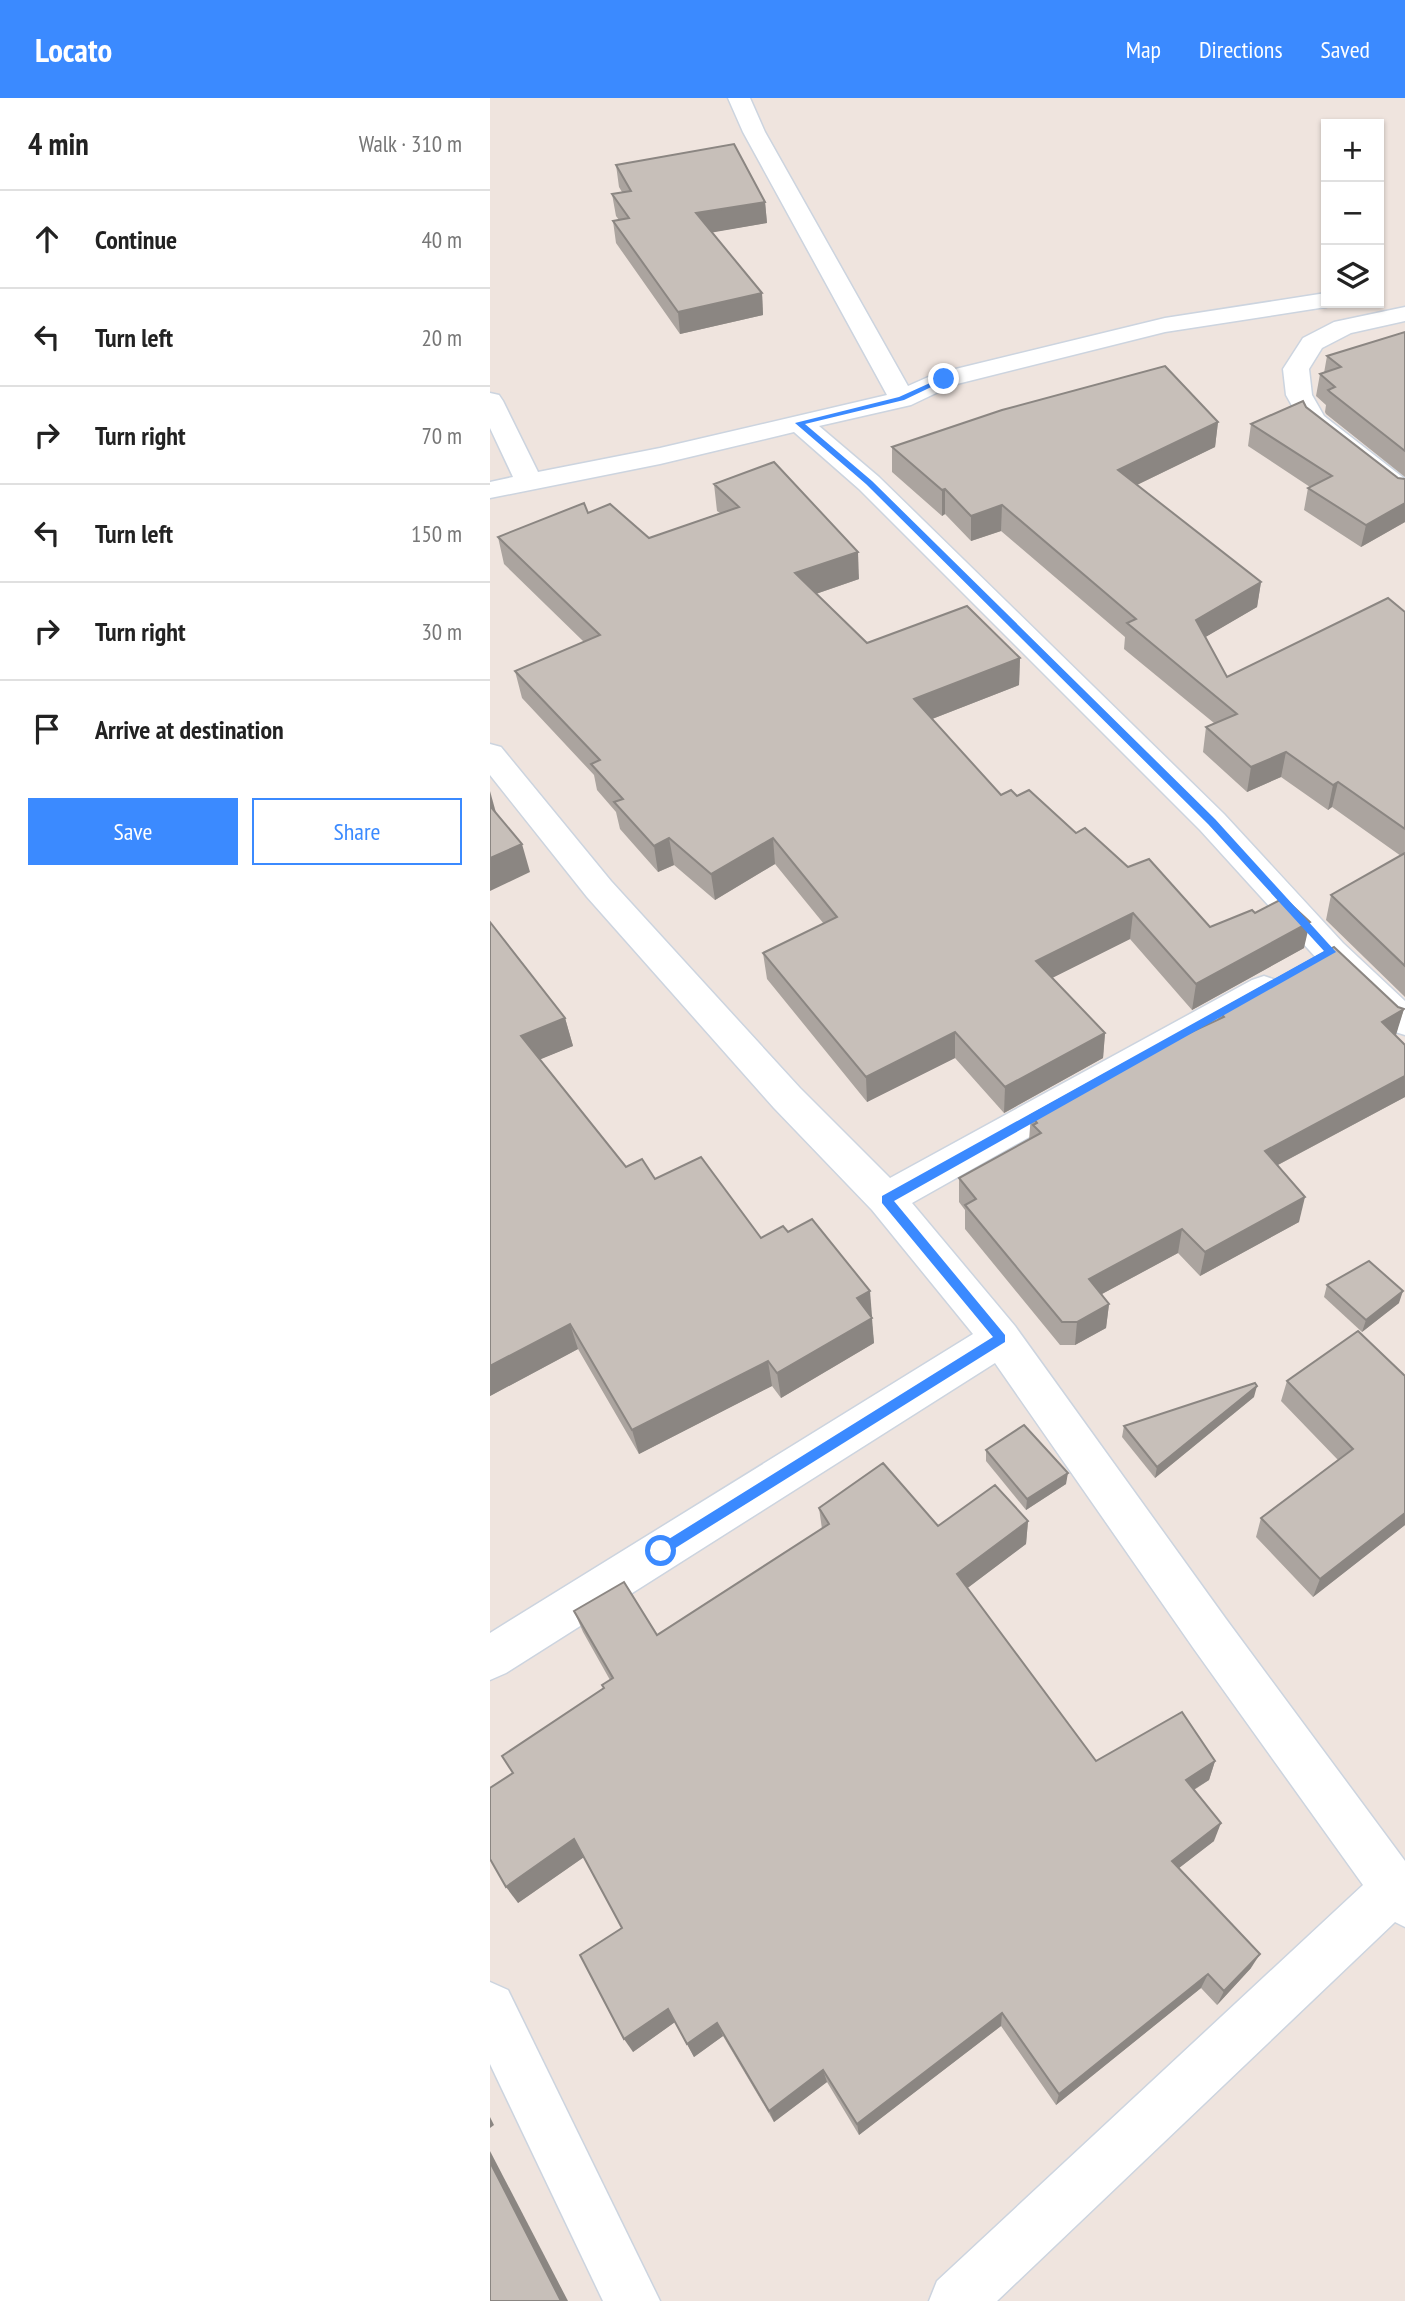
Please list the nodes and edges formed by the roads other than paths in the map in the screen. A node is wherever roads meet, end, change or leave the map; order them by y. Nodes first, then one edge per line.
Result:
1 (739, 98) edge
2 (1321, 301) edge
3 (1401, 302) edge
4 (902, 399) junction
5 (490, 401) edge
6 (799, 423) junction
7 (528, 481) junction
8 (490, 489) edge
9 (1405, 492) edge
10 (490, 754) edge
11 (1311, 963) junction
12 (1405, 1022) edge
13 (886, 1199) junction
14 (1001, 1338) junction
15 (490, 1658) edge
16 (1400, 1895) edge
17 (490, 2008) edge
18 (632, 2301) edge
19 (957, 2301) edge

1 - 4 street
2 - 4 street
3 - 9 street
4 - 6 street
5 - 7 street
6 - 7 street
6 - 11 street
7 - 8 street
10 - 13 street
11 - 12 street
11 - 13 street
13 - 14 street
14 - 15 street
14 - 16 street
16 - 19 street
17 - 18 street

